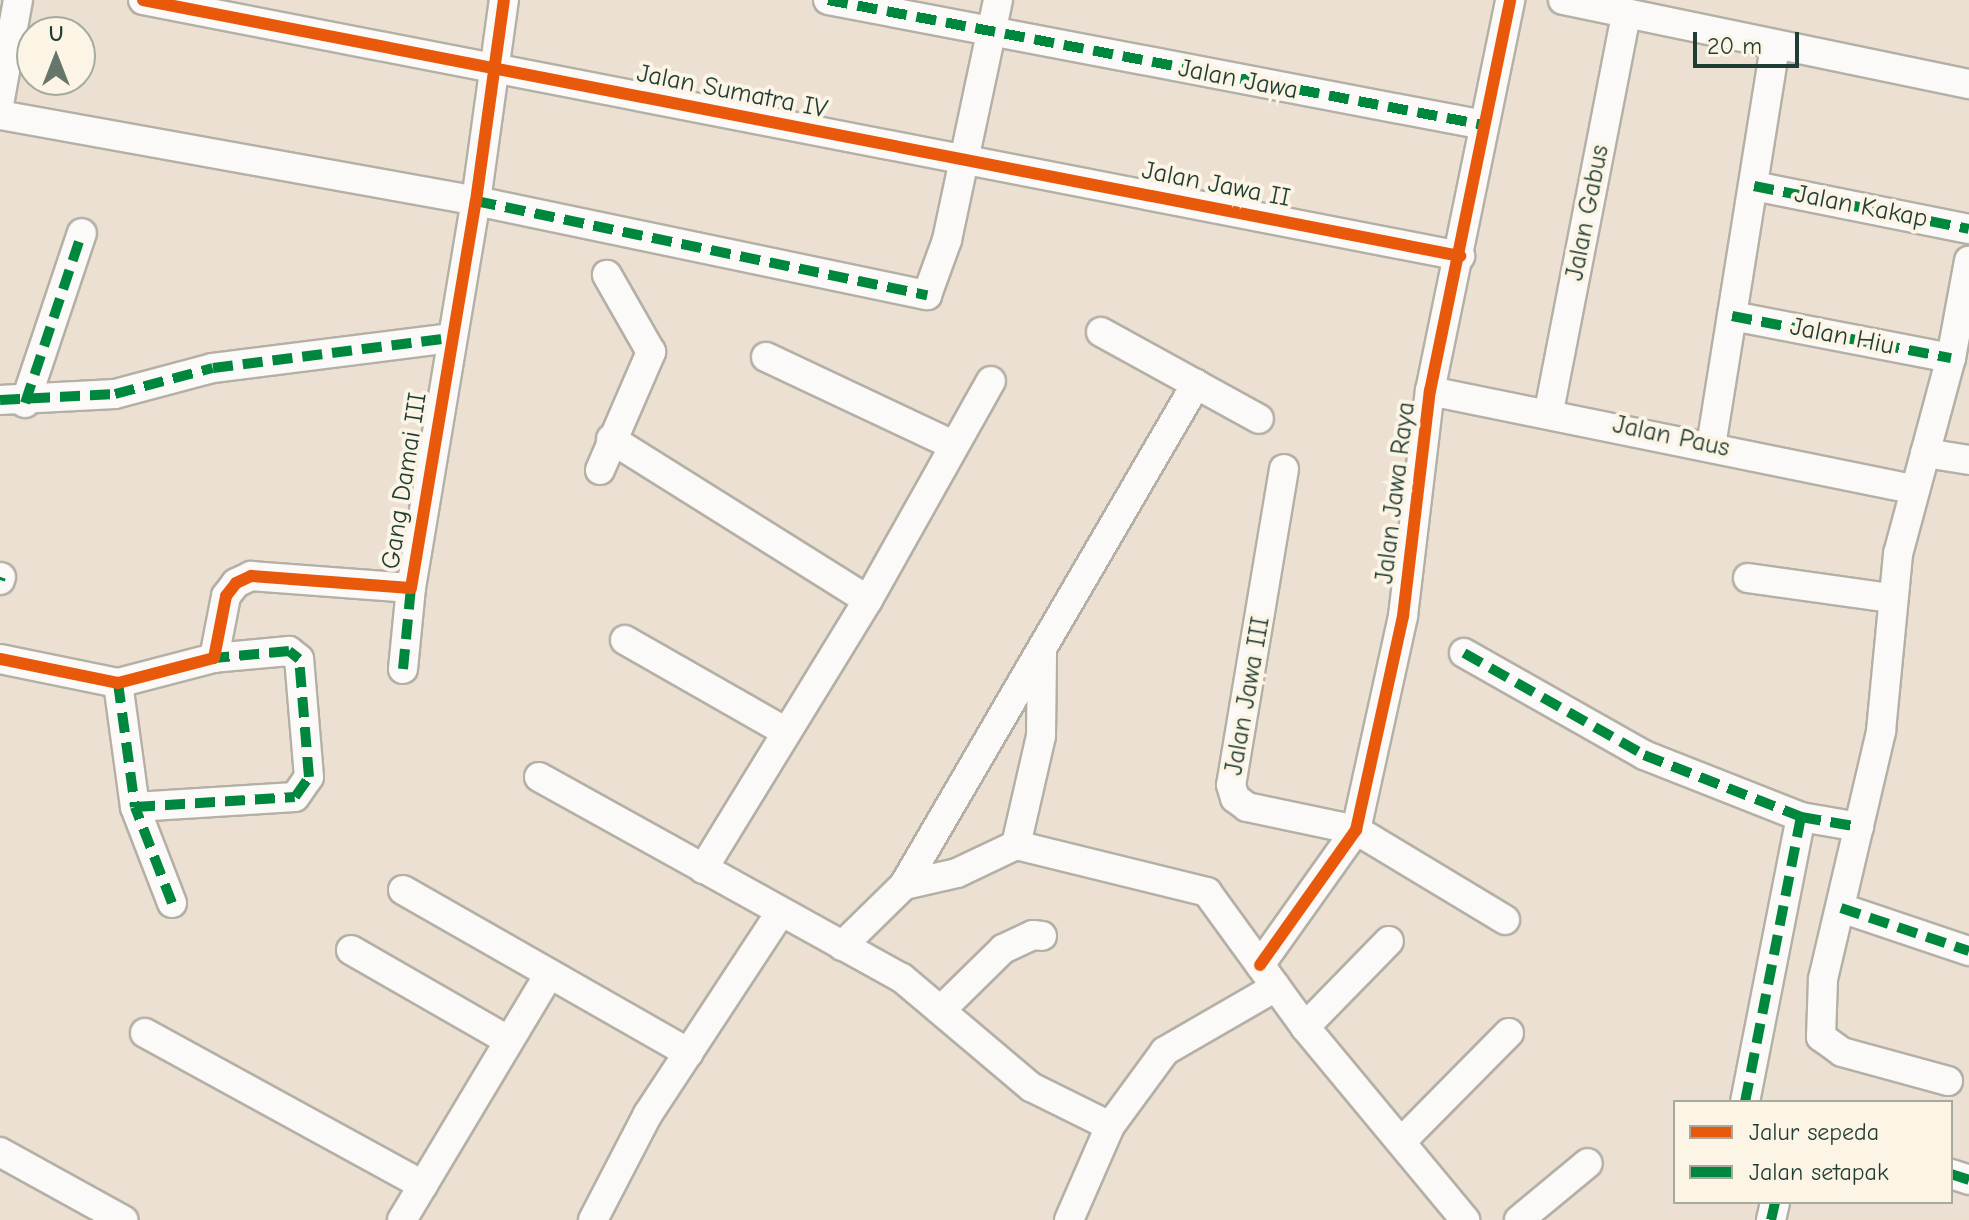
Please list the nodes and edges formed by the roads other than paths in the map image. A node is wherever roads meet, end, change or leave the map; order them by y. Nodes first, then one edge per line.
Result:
1 (18, 0) edge
2 (143, 0) edge
3 (504, 0) edge
4 (828, 0) edge
5 (998, 0) edge
6 (1510, 0) edge
7 (1563, 0) edge
8 (1626, 15) junction
9 (992, 33) junction
10 (1775, 45) junction
11 (492, 66) junction
12 (1969, 84) edge
13 (0, 99) edge
14 (0, 115) edge
15 (1484, 125) junction
16 (963, 160) junction
17 (1754, 186) junction
18 (476, 201) junction
19 (1969, 229) edge
20 (82, 233) dead end
21 (1460, 256) junction
22 (1969, 261) edge
23 (607, 275) dead end
24 (1966, 296) edge
25 (1732, 316) junction
26 (1101, 332) dead end
27 (450, 338) junction
28 (766, 357) dead end
29 (1951, 358) junction
30 (991, 381) dead end
31 (1196, 384) junction
32 (1430, 391) junction
33 (12, 401) edge
34 (1549, 411) junction
35 (1259, 419) dead end
36 (618, 442) junction
37 (953, 445) junction
38 (1711, 446) junction
39 (1925, 453) junction
40 (1969, 460) edge
41 (1284, 469) dead end
42 (600, 470) dead end
43 (1912, 489) junction
44 (1748, 578) dead end
45 (411, 588) junction
46 (1891, 598) junction
47 (868, 600) junction
48 (625, 640) dead end
49 (1464, 653) dead end
50 (1042, 654) junction
51 (214, 658) junction
52 (0, 659) edge
53 (403, 669) dead end
54 (118, 683) junction
55 (786, 732) junction
56 (539, 777) dead end
57 (135, 807) junction
58 (1801, 817) junction
59 (1859, 827) junction
60 (1356, 830) junction
61 (1016, 845) junction
62 (703, 869) junction
63 (904, 885) junction
64 (403, 890) dead end
65 (172, 903) dead end
66 (1841, 908) junction
67 (780, 913) junction
68 (1505, 920) dead end
69 (1042, 936) dead end
70 (1389, 941) dead end
71 (842, 946) junction
72 (351, 950) dead end
73 (1969, 951) edge
74 (549, 974) junction
75 (1268, 976) junction
76 (943, 1008) junction
77 (1305, 1027) junction
78 (145, 1033) dead end
79 (1509, 1033) dead end
80 (509, 1041) junction
81 (689, 1053) junction
82 (1948, 1081) dead end
83 (1745, 1100) edge
84 (1110, 1126) junction
85 (1402, 1141) junction
86 (2, 1152) edge
87 (1588, 1163) dead end
88 (423, 1185) junction
89 (123, 1220) edge
90 (402, 1220) edge
91 (593, 1220) edge
92 (1069, 1220) edge
93 (1465, 1220) edge
94 (1519, 1220) edge

1 - 13 street
2 - 11 street, Jalan Sumatra IV
3 - 11 street, Gang Damai III
4 - 9 street, Jalan Jawa
5 - 9 street
6 - 15 street, Jalan Jawa Raya
7 - 8 street
8 - 10 street
8 - 34 street, Jalan Gabus
9 - 15 street, Jalan Jawa
9 - 16 street
10 - 12 street
10 - 17 street
11 - 16 street, Jalan Sumatra IV
11 - 18 street, Gang Damai III
14 - 18 street
15 - 21 street, Jalan Jawa Raya
16 - 18 street
16 - 21 street, Jalan Jawa II
17 - 19 street, Jalan Kakap
17 - 25 street
18 - 27 street, Gang Damai III
20 - 33 street
21 - 32 street, Jalan Jawa Raya
22 - 24 street
23 - 36 street
24 - 29 street
25 - 29 street, Jalan Hiu
25 - 38 street
26 - 31 street
27 - 33 street
27 - 45 street, Gang Damai III
28 - 37 street
29 - 39 street
30 - 37 street
31 - 35 street
31 - 50 street
32 - 34 street, Jalan Paus
32 - 60 street, Jalan Jawa Raya
34 - 38 street, Jalan Paus
36 - 42 street
36 - 47 street
37 - 47 street
38 - 43 street, Jalan Paus
39 - 40 street
39 - 43 street
41 - 60 street, Jalan Jawa III
43 - 46 street
44 - 46 street
45 - 51 street, Gang Damai III
45 - 53 street
46 - 59 street
47 - 55 street
48 - 55 street
49 - 58 street
50 - 61 street
50 - 63 street
51 - 54 street
51 - 57 street
52 - 54 street
54 - 57 street
55 - 62 street
56 - 62 street
57 - 65 street
58 - 59 street
58 - 83 street
59 - 66 street
60 - 68 street, Jalan Jawa III
60 - 75 street, Jalan Jawa Raya
61 - 63 street
61 - 75 street
62 - 67 street
63 - 71 street
64 - 74 street
66 - 73 street
66 - 82 street
67 - 71 street
67 - 81 street
69 - 76 street
70 - 77 street
71 - 76 street
72 - 80 street
74 - 80 street
74 - 81 street
75 - 77 street
75 - 84 street
76 - 84 street
77 - 85 street
78 - 88 street
79 - 85 street
80 - 88 street
81 - 91 street
84 - 92 street
85 - 93 street
86 - 89 street
87 - 94 street
88 - 90 street

